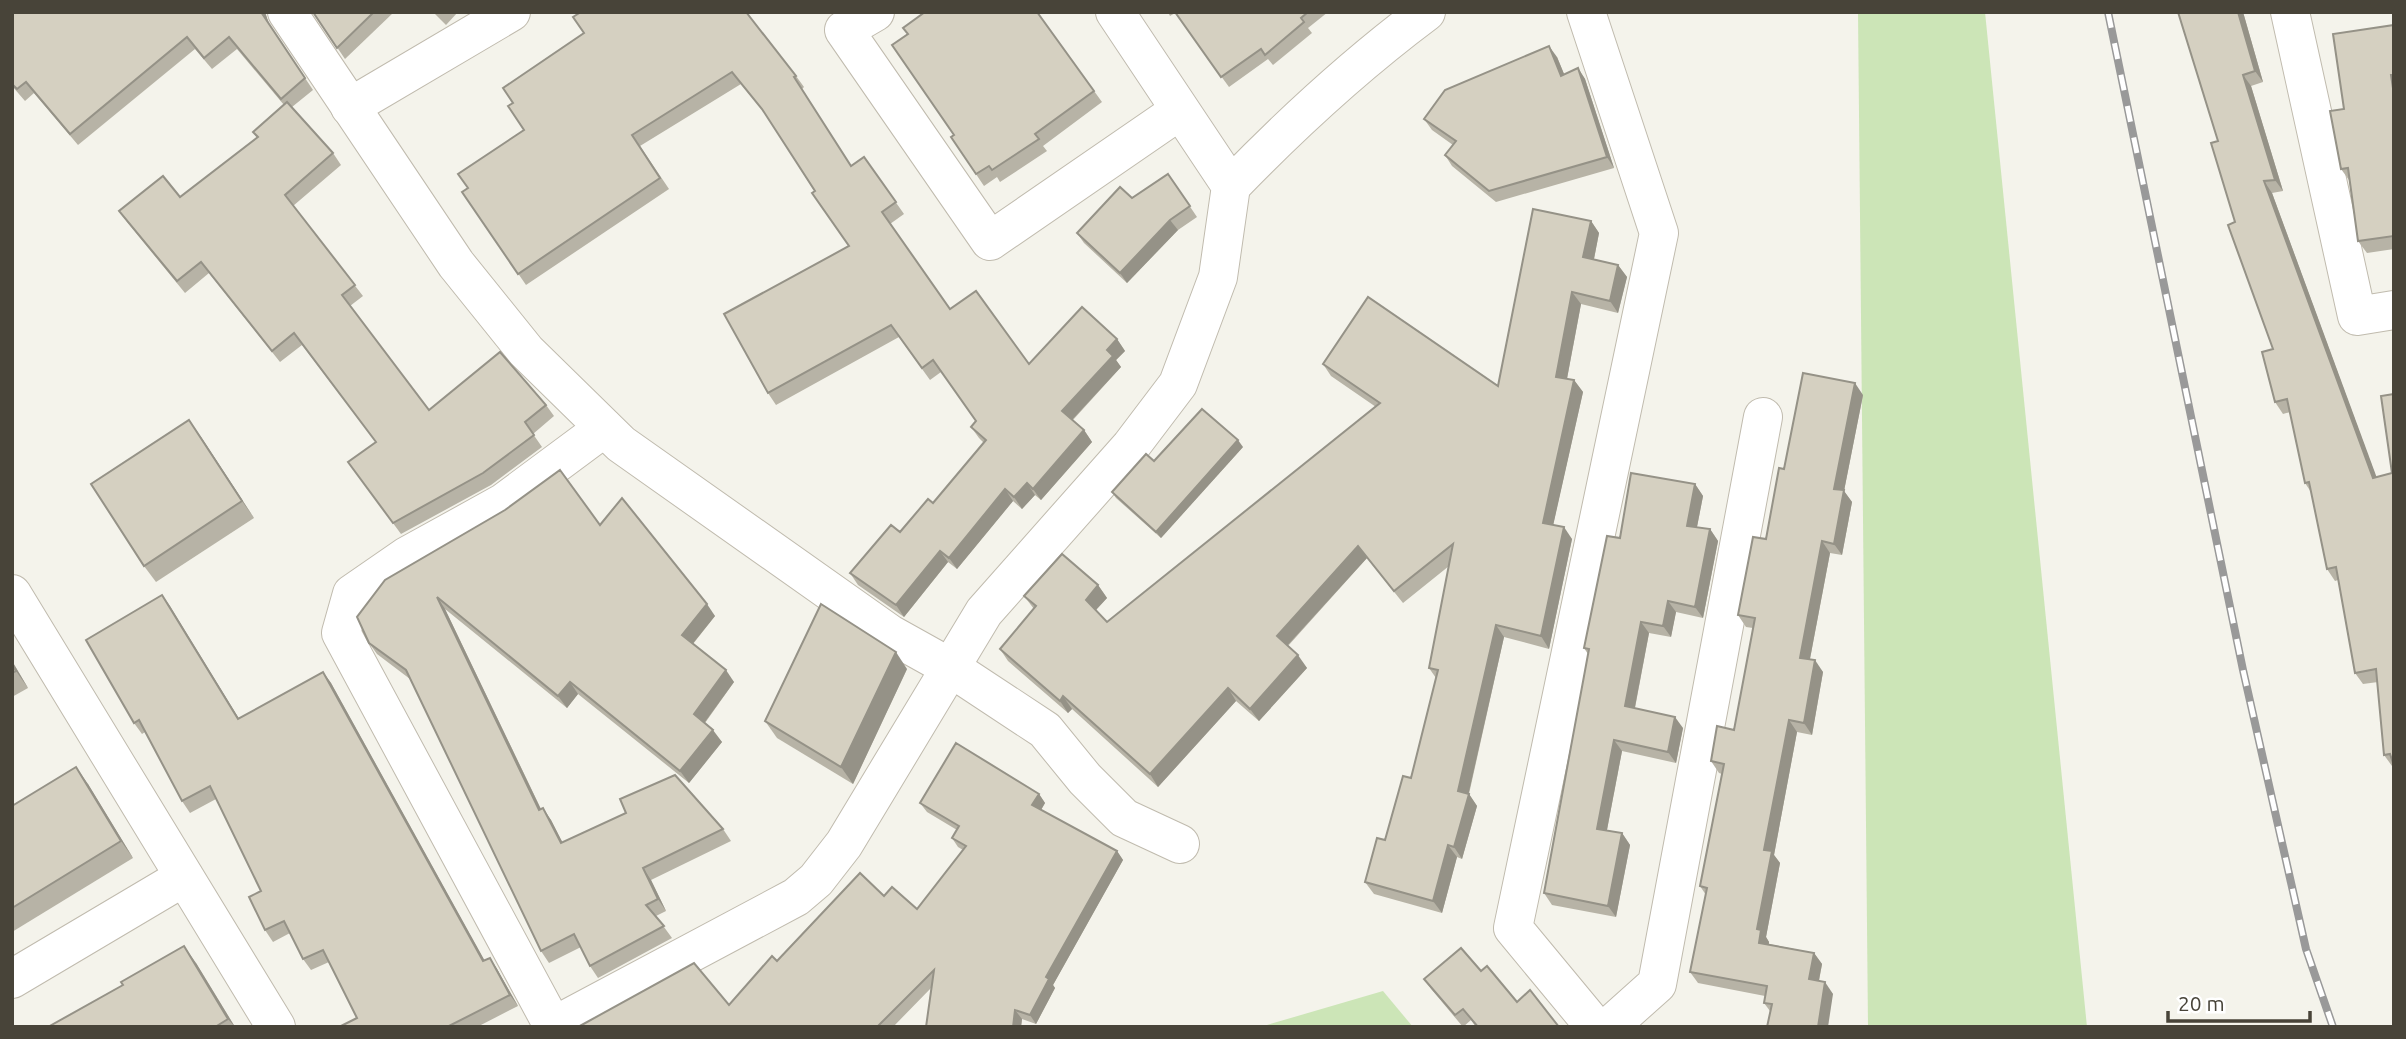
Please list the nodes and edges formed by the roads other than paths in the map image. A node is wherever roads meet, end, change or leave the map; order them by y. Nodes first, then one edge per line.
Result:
1 (287, 12) edge
2 (511, 12) edge
3 (875, 12) edge
4 (1115, 12) edge
5 (1426, 12) edge
6 (1586, 12) edge
7 (2290, 12) edge
8 (350, 107) junction
9 (1179, 111) junction
10 (1231, 186) junction
11 (2394, 310) edge
12 (1763, 417) dead end
13 (604, 428) junction
14 (12, 594) edge
15 (951, 668) junction
16 (1180, 844) dead end
17 (184, 877) junction
18 (12, 979) edge
19 (276, 1027) edge
20 (553, 1027) edge
21 (1595, 1027) edge
22 (1608, 1027) edge

1 - 8 street
2 - 8 street
3 - 9 street
4 - 9 street
5 - 10 street
6 - 21 street
7 - 11 street
8 - 13 street
9 - 10 street
10 - 15 street
12 - 22 street
13 - 15 street
13 - 20 street
14 - 17 street
15 - 16 street
15 - 20 street
17 - 18 street
17 - 19 street

